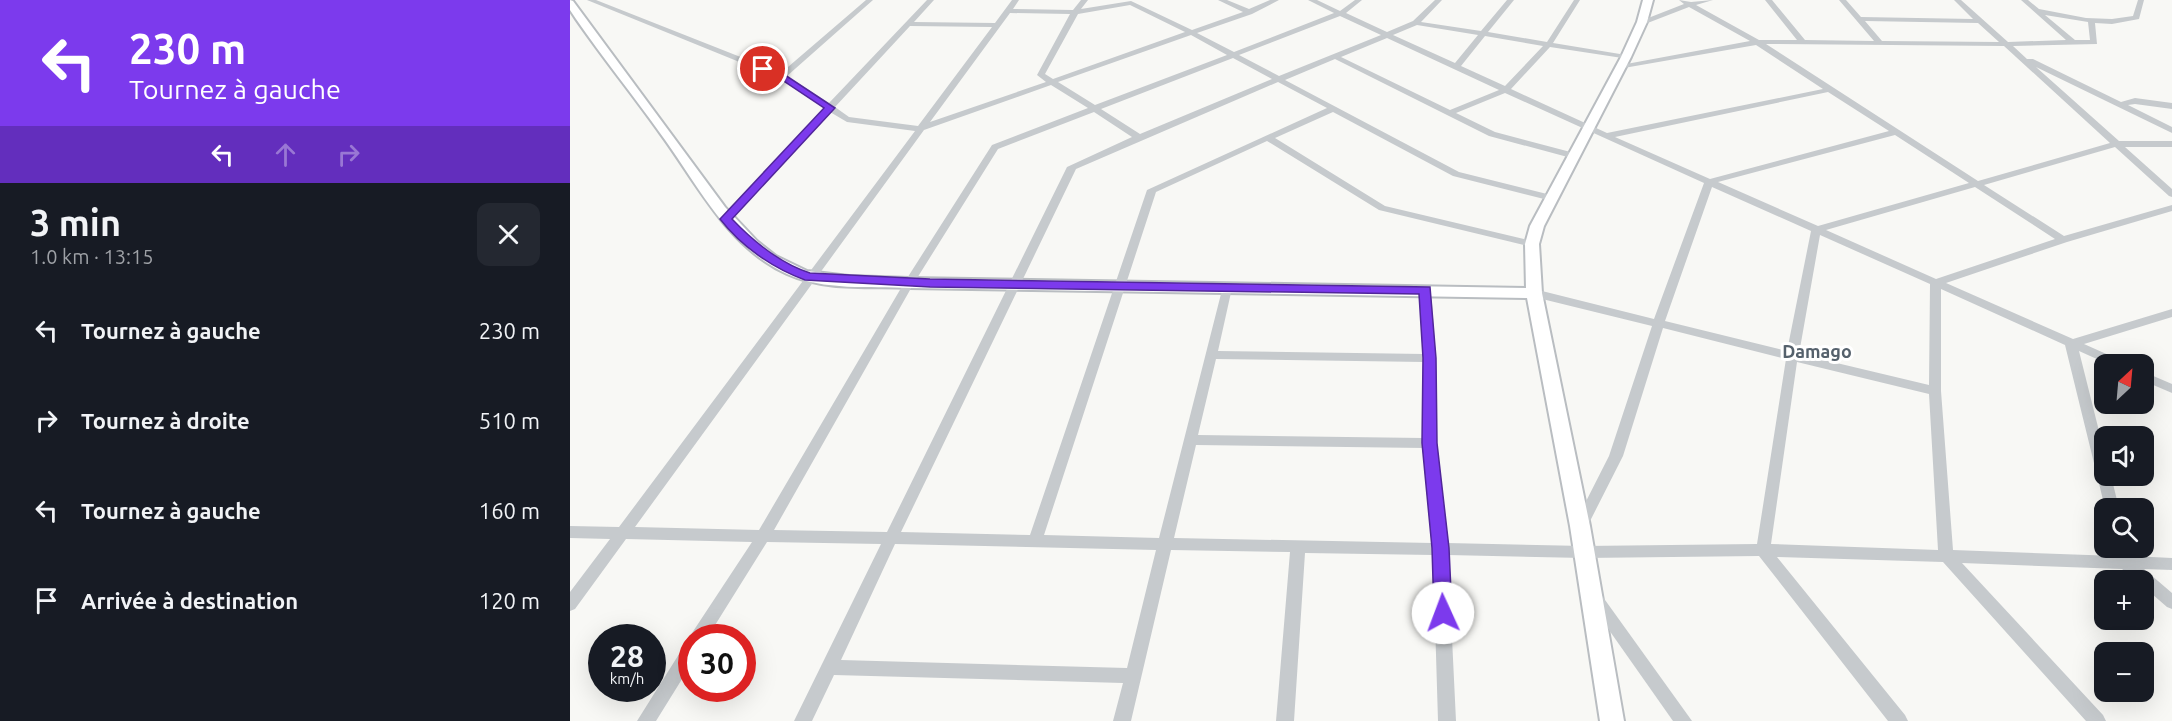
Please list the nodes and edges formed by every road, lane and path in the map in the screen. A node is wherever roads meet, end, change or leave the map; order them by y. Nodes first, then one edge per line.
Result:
1 (590, 0) edge
2 (870, 0) edge
3 (931, 0) edge
4 (1016, 0) edge
5 (1085, 0) edge
6 (1221, 0) edge
7 (1276, 0) edge
8 (1311, 0) edge
9 (1359, 0) edge
10 (1439, 0) edge
11 (1511, 0) edge
12 (1577, 0) edge
13 (1648, 0) edge
14 (1710, 0) edge
15 (1768, 0) edge
16 (1842, 0) edge
17 (1957, 0) edge
18 (2024, 0) edge
19 (2129, 0) edge
20 (2140, 1) edge
21 (1687, 2) edge
22 (570, 3) edge
23 (2036, 10) junction
24 (1008, 11) junction
25 (1074, 12) junction
26 (1249, 12) junction
27 (1342, 13) junction
28 (1858, 19) junction
29 (2091, 19) junction
30 (1980, 21) junction
31 (1416, 22) junction
32 (1642, 22) junction
33 (908, 24) junction
34 (998, 25) junction
35 (1190, 32) junction
36 (1386, 34) junction
37 (1484, 34) junction
38 (1802, 41) junction
39 (1757, 42) junction
40 (1879, 42) junction
41 (2074, 43) junction
42 (1549, 44) junction
43 (2005, 44) junction
44 (2018, 55) junction
45 (1233, 56) junction
46 (1334, 56) junction
47 (1623, 62) junction
48 (1457, 66) junction
49 (782, 76) junction
50 (1278, 80) junction
51 (1050, 81) junction
52 (1507, 89) junction
53 (1827, 90) junction
54 (2123, 104) junction
55 (2172, 106) edge
56 (1094, 107) junction
57 (830, 108) junction
58 (1332, 109) junction
59 (1449, 113) junction
60 (1591, 127) junction
61 (920, 129) junction
62 (2172, 130) edge
63 (1896, 132) junction
64 (1606, 136) junction
65 (1138, 137) junction
66 (1268, 138) junction
67 (2116, 144) junction
68 (2172, 144) edge
69 (1575, 156) junction
70 (1709, 182) junction
71 (1977, 183) junction
72 (2172, 194) edge
73 (1552, 198) junction
74 (2172, 208) edge
75 (725, 219) junction
76 (1816, 230) junction
77 (2063, 240) junction
78 (1532, 244) junction
79 (809, 277) junction
80 (909, 283) junction
81 (1935, 283) junction
82 (1012, 285) junction
83 (1120, 286) junction
84 (1227, 288) junction
85 (1425, 290) junction
86 (1534, 293) junction
87 (2172, 313) edge
88 (1659, 322) junction
89 (2071, 344) junction
90 (2094, 354) edge
91 (1210, 355) junction
92 (1792, 357) junction
93 (1430, 358) junction
94 (2154, 381) edge
95 (2172, 389) edge
96 (1935, 391) junction
97 (1190, 440) junction
98 (1430, 443) junction
99 (2110, 498) edge
100 (1580, 526) junction
101 (570, 532) edge
102 (623, 533) junction
103 (763, 536) junction
104 (892, 538) junction
105 (1035, 541) junction
106 (1166, 543) junction
107 (1298, 545) junction
108 (1440, 548) junction
109 (1763, 550) junction
110 (1584, 552) junction
111 (2094, 555) edge
112 (1946, 556) junction
113 (2126, 558) edge
114 (2139, 558) edge
115 (2172, 564) edge
116 (1591, 592) junction
117 (2172, 602) edge
118 (570, 604) edge
119 (707, 624) edge
120 (830, 667) junction
121 (678, 670) edge
122 (1133, 676) junction
123 (646, 721) edge
124 (803, 721) edge
125 (1122, 721) edge
126 (1284, 721) edge
127 (1447, 721) edge
128 (1612, 721) edge
129 (1683, 721) edge
130 (1899, 721) edge
131 (2097, 721) edge

1 - 49 street
2 - 49 street
3 - 33 street
4 - 24 street
5 - 25 street
6 - 26 street
7 - 26 street
8 - 27 street
9 - 27 street
10 - 31 street
11 - 37 street
12 - 42 street
13 - 32 main road
14 - 21 street
15 - 38 street
16 - 28 street
17 - 30 street
18 - 23 street
19 - 20 street
20 - 29 street
21 - 32 street
21 - 39 street
22 - 75 main road
23 - 29 street
23 - 41 street
24 - 25 street
24 - 34 street
25 - 35 street
25 - 51 street
26 - 35 street
27 - 36 street
27 - 45 street
28 - 30 street
28 - 40 street
29 - 41 street
30 - 43 street
31 - 36 street
31 - 37 street
32 - 47 main road
33 - 34 street
33 - 57 street
34 - 61 street
35 - 45 street
35 - 51 street
36 - 46 street
36 - 48 street
37 - 42 street
37 - 48 street
38 - 39 street
38 - 40 street
39 - 47 street
39 - 53 street
40 - 43 street
41 - 43 street
42 - 47 street
42 - 52 street
43 - 44 street
44 - 54 street
44 - 67 street
45 - 50 street
45 - 56 street
46 - 50 street
46 - 59 street
47 - 60 main road
48 - 52 street
49 - 57 street
50 - 58 street
50 - 65 street
51 - 56 street
51 - 61 street
52 - 59 street
52 - 60 street
53 - 63 street
53 - 64 street
54 - 55 street
54 - 62 street
56 - 65 street
56 - 80 street
57 - 61 street
57 - 75 street
58 - 66 street
58 - 73 street
59 - 69 street
60 - 64 street
60 - 69 main road
61 - 79 street
63 - 70 street
63 - 71 street
64 - 70 street
65 - 82 street
66 - 78 street
66 - 83 street
67 - 68 street
67 - 71 street
67 - 72 street
69 - 73 main road
70 - 76 street
70 - 88 street
71 - 76 street
71 - 77 street
73 - 78 main road
74 - 77 street
75 - 79 main road
76 - 81 street
76 - 92 street
77 - 81 street
78 - 86 main road
79 - 80 main road
79 - 102 street
80 - 82 main road
80 - 103 street
81 - 89 street
81 - 96 street
82 - 83 main road
82 - 104 street
83 - 84 main road
83 - 105 street
84 - 85 main road
84 - 91 street
85 - 86 main road
85 - 93 street
86 - 88 street
86 - 100 main road
87 - 89 street
88 - 92 street
88 - 100 street
89 - 90 street
89 - 99 street
91 - 93 street
91 - 97 street
92 - 96 street
92 - 109 street
93 - 98 street
94 - 95 street
96 - 112 street
97 - 98 street
97 - 106 street
98 - 108 street
100 - 110 main road
101 - 102 street
102 - 103 street
102 - 118 street
103 - 104 street
103 - 119 street
104 - 105 street
104 - 120 street
105 - 106 street
106 - 107 street
106 - 122 street
107 - 108 street
107 - 126 street
108 - 110 street
108 - 127 street
109 - 110 street
109 - 112 street
109 - 130 street
110 - 116 main road
111 - 112 street
112 - 131 street
113 - 117 street
114 - 115 street
116 - 128 main road
116 - 129 street
120 - 122 street
120 - 124 street
121 - 123 street
122 - 125 street

